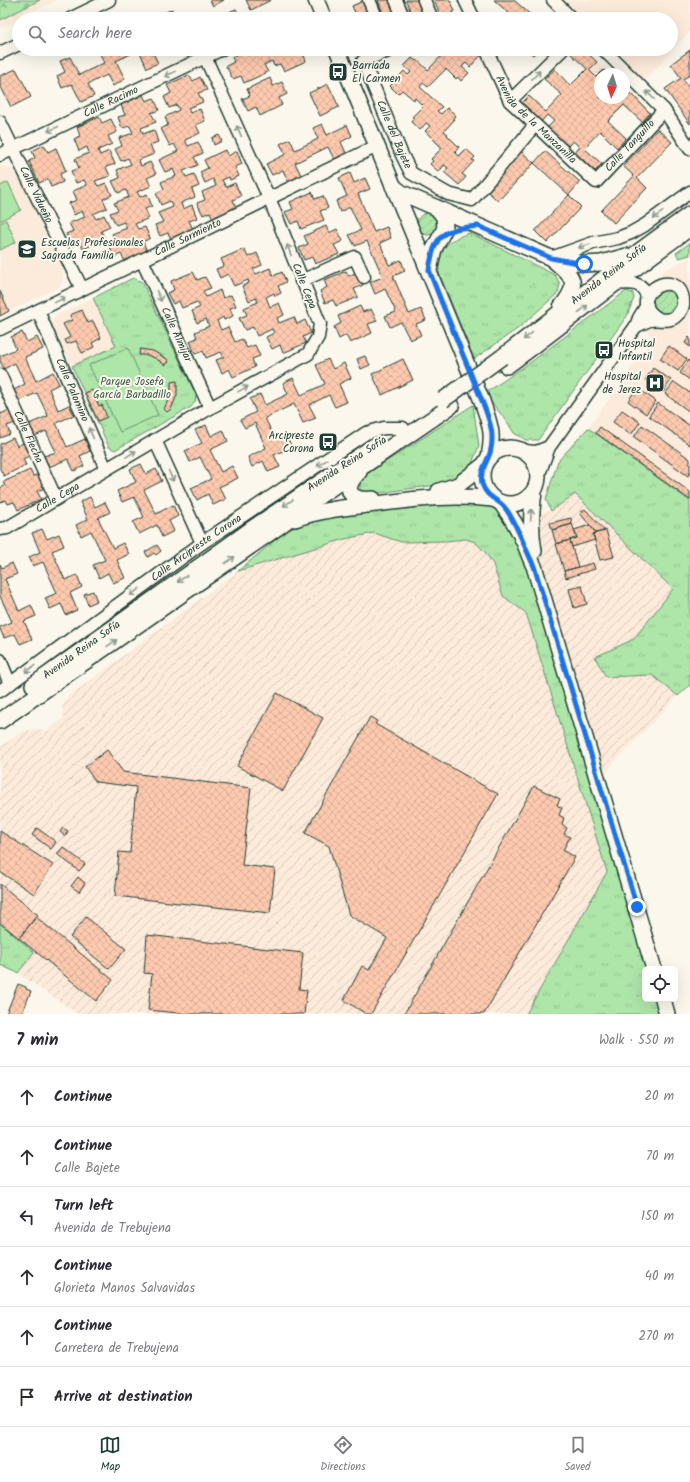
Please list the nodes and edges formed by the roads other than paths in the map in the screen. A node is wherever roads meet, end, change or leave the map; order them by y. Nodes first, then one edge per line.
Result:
1 (109, 0) edge
2 (316, 0) edge
3 (369, 0) edge
4 (396, 0) edge
5 (424, 0) edge
6 (465, 0) edge
7 (553, 0) edge
8 (84, 12) edge
9 (321, 12) edge
10 (374, 12) edge
11 (401, 12) edge
12 (429, 12) edge
13 (470, 12) edge
14 (565, 12) edge
15 (12, 47) edge
16 (0, 53) edge
17 (340, 56) edge
18 (375, 56) edge
19 (489, 56) edge
20 (556, 56) edge
21 (610, 56) edge
22 (205, 57) joint
23 (510, 100) junction
24 (664, 110) junction
25 (0, 122) edge
26 (536, 125) junction
27 (377, 146) junction
28 (12, 148) junction
29 (690, 149) edge
30 (0, 154) edge
31 (596, 182) joint
32 (393, 186) junction
33 (690, 192) edge
34 (269, 198) junction
35 (434, 207) junction
36 (690, 214) edge
37 (478, 226) junction
38 (690, 228) edge
39 (412, 231) junction
40 (441, 236) junction
41 (638, 252) junction
42 (551, 258) junction
43 (142, 260) junction
44 (429, 270) junction
45 (364, 277) dead end
46 (301, 281) junction
47 (614, 284) junction
48 (82, 289) junction
49 (647, 301) junction
50 (38, 311) junction
51 (554, 316) junction
52 (659, 319) junction
53 (636, 326) junction
54 (0, 329) edge
55 (504, 362) junction
56 (0, 375) edge
57 (447, 403) junction
58 (210, 408) junction
59 (403, 428) junction
60 (492, 429) junction
61 (155, 440) junction
62 (549, 447) junction
63 (519, 450) junction
64 (370, 461) junction
65 (486, 461) junction
66 (106, 469) junction
67 (538, 474) junction
68 (534, 492) junction
69 (56, 499) junction
70 (497, 501) junction
71 (281, 525) junction
72 (0, 529) edge
73 (202, 543) junction
74 (534, 566) junction
75 (0, 660) edge
76 (10, 684) junction
77 (0, 691) edge
78 (0, 709) edge
79 (0, 722) edge
80 (653, 966) edge
81 (664, 1002) edge
82 (667, 1014) edge

1 - 8 street
2 - 9 main road
3 - 10 street
4 - 11 street
5 - 12 street
6 - 13 street
7 - 14 street
15 - 16 street
17 - 27 main road
18 - 26 street, Calle del Bajete
19 - 23 street, Avenida de la Manzanilla
23 -> 20 street
24 -> 21 street
22 -> 28 street, Calle Racimo
34 -> 22 street, Calle Cepa
23 - 26 street, Avenida de la Manzanilla
24 - 29 street
24 - 31 street, Calle Tanguillo
25 - 28 street, Calle Vidueño
26 - 31 street, Avenida de la Manzanilla
27 - 32 main road
27 - 34 street, Calle Sarmiento
28 - 30 street, Calle Racimo
28 - 48 street, Calle Vidueño
32 - 35 main road
32 - 39 main road
33 -> 42 street
34 - 43 street, Calle Sarmiento
46 -> 34 street, Calle Cepa
35 - 37 main road
35 - 39 main road
35 - 40 main road
36 - 41 main road, Avenida Reina Sofía
37 - 40 main road
37 - 42 main road
38 - 47 main road, Avenida Reina Sofía
39 - 40 main road
39 - 44 main road
40 - 44 main road
41 - 42 main road
41 - 51 main road, Avenida Reina Sofía
42 - 51 main road
43 - 48 street, Calle Sarmiento
43 -> 58 street, Calle Almijar
44 - 60 main road
45 - 46 street
58 -> 46 street, Calle Cepa
47 - 49 street
55 -> 47 main road, Avenida Reina Sofía
50 -> 48 street, Calle Sarmiento
49 - 52 street
49 - 52 street
49 - 53 street
50 - 54 street, Calle Sarmiento
66 -> 50 street, Calle Palomino
51 -> 55 main road, Avenida Reina Sofía
52 - 53 street
53 - 62 street
55 - 57 main road, Avenida Reina Sofía
56 - 69 street, Calle Flecha
57 - 59 main road, Avenida Reina Sofía
57 - 64 main road, Avenida Reina Sofía
58 - 61 street, Calle Cepa
59 -> 73 street, Calle Arcipreste Corona
59 -> 78 main road, Avenida Reina Sofía
60 - 63 main road
60 - 65 main road
66 -> 61 street, Calle Cepa
61 -> 73 street
62 - 63 street
62 - 67 street
63 - 65 main road
63 - 67 main road
64 - 65 main road
64 - 71 main road, Avenida Reina Sofía
65 - 70 main road
66 - 69 street, Calle Cepa
67 - 68 main road
68 - 70 main road
74 -> 68 main road
69 - 72 street, Calle Cepa
70 - 71 main road
70 - 74 main road
79 -> 71 main road, Avenida Reina Sofía
73 -> 76 street, Calle Arcipreste Corona
74 - 80 main road
75 - 76 street
76 - 77 street, Calle Arcipreste Corona
81 - 82 main road

